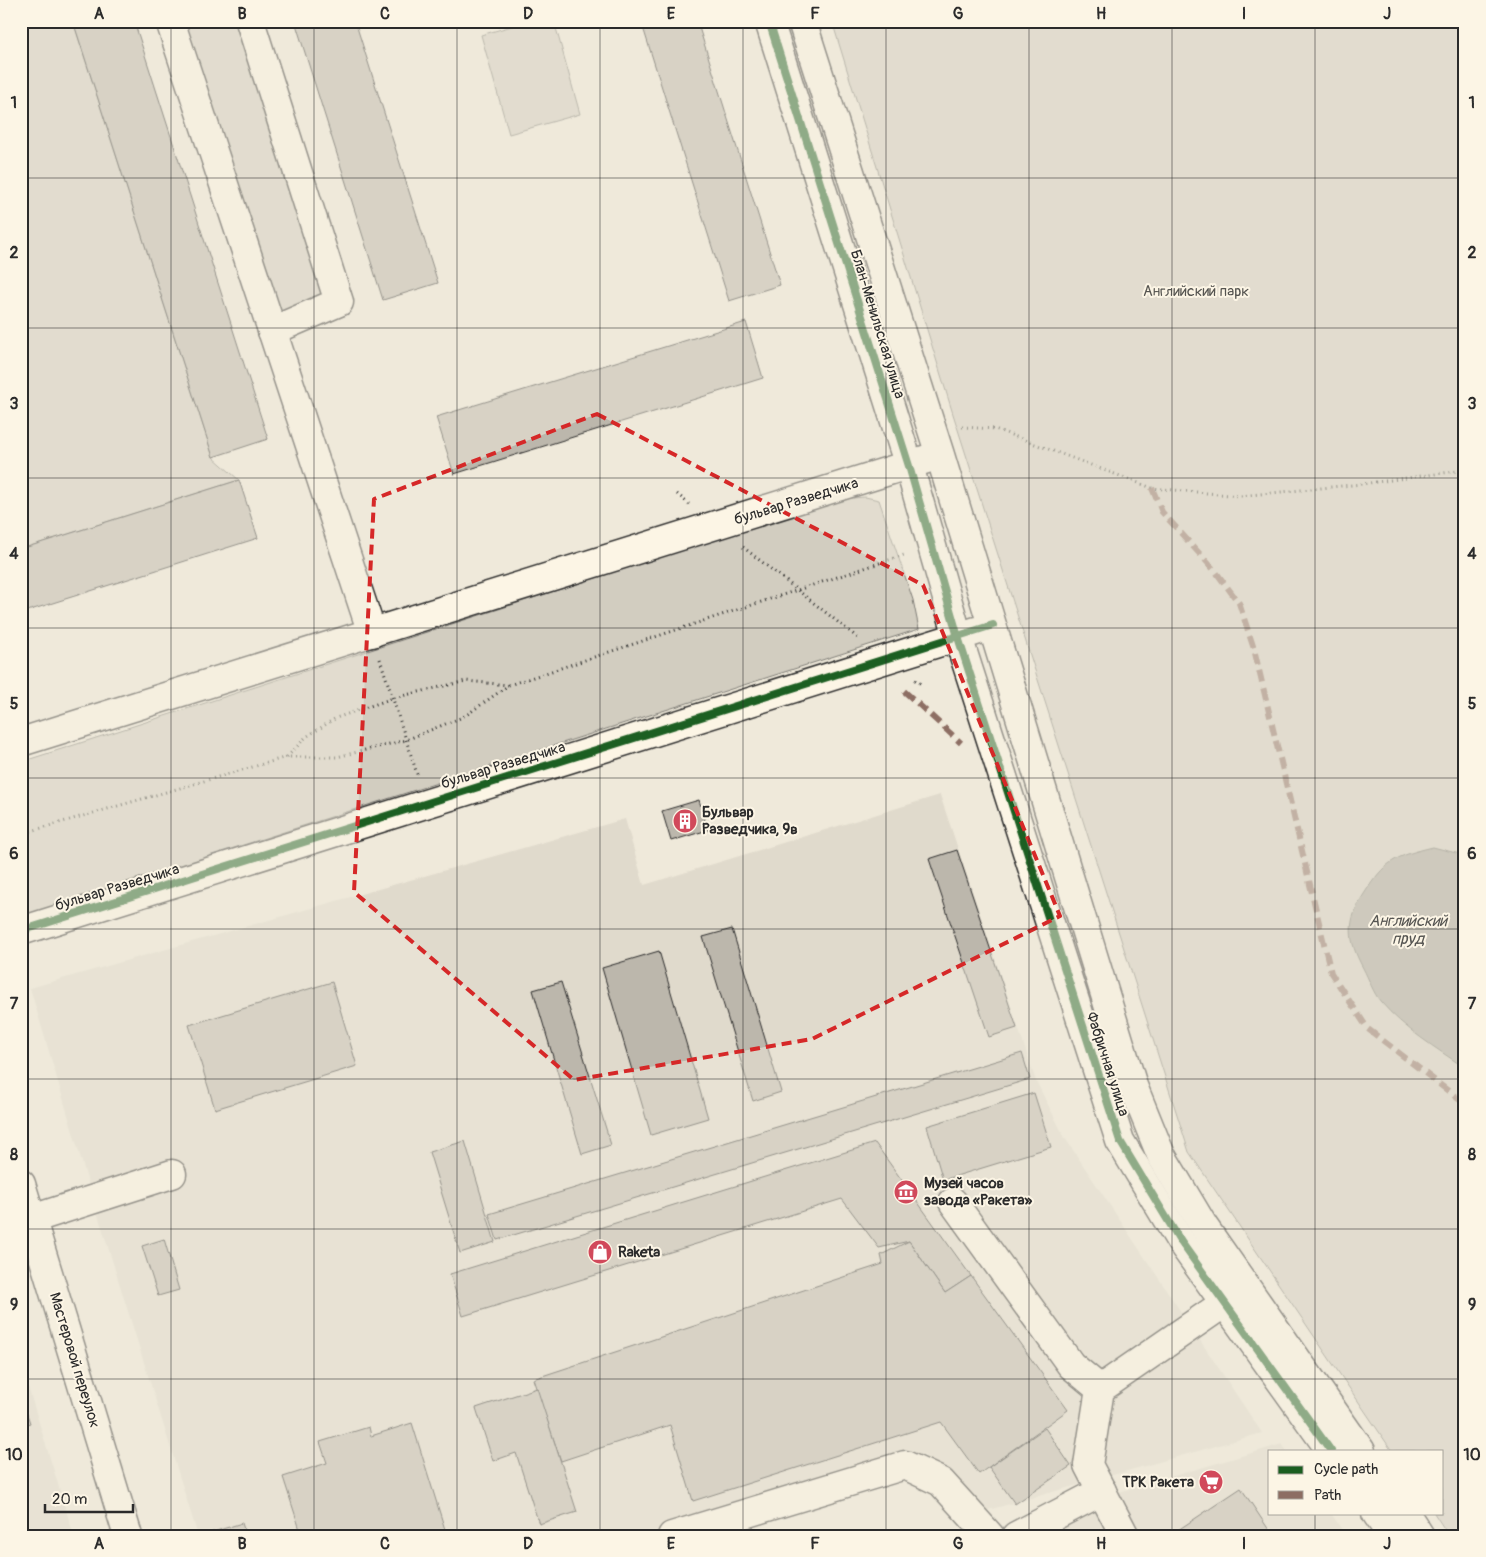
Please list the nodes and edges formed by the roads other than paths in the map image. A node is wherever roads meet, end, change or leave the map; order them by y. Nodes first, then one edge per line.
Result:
1 (170, 21) edge
2 (250, 21) edge
3 (768, 21) edge
4 (802, 21) edge
5 (272, 330) junction
6 (940, 455) junction
7 (908, 466) junction
8 (993, 625) junction
9 (372, 633) junction
10 (958, 637) junction
11 (21, 742) edge
12 (21, 931) edge
13 (172, 1174) dead end
14 (21, 1184) edge
15 (953, 1202) dead end
16 (32, 1219) junction
17 (1236, 1295) junction
18 (1100, 1389) junction
19 (1330, 1450) edge
20 (1360, 1450) edge
21 (1102, 1491) junction
22 (1377, 1514) edge
23 (1406, 1514) edge
24 (128, 1536) edge
25 (672, 1536) edge
26 (990, 1536) edge
27 (1016, 1536) edge
28 (1125, 1536) edge
29 (1392, 1536) edge
30 (1420, 1536) edge

1 - 5 street
2 - 5 street
3 - 7 street, Блан-Менильская улица
4 - 6 street, Блан-Менильская улица
5 - 9 street
6 - 7 street, бульвар Разведчика
6 - 8 street, Блан-Менильская улица
7 - 9 street, бульвар Разведчика
7 - 10 street, Блан-Менильская улица
8 - 10 street, бульвар Разведчика
8 - 17 street, Фабричная улица
9 - 11 street, бульвар Разведчика
10 - 12 street, бульвар Разведчика
10 - 17 street, Фабричная улица
13 - 16 street
14 - 16 street, Мастеровой переулок
15 - 18 street
16 - 24 street, Мастеровой переулок
17 - 18 street
17 - 19 street, Фабричная улица
17 - 20 street, Фабричная улица
18 - 21 street
21 - 27 street
21 - 28 street
22 - 29 street
23 - 30 street
25 - 26 street

